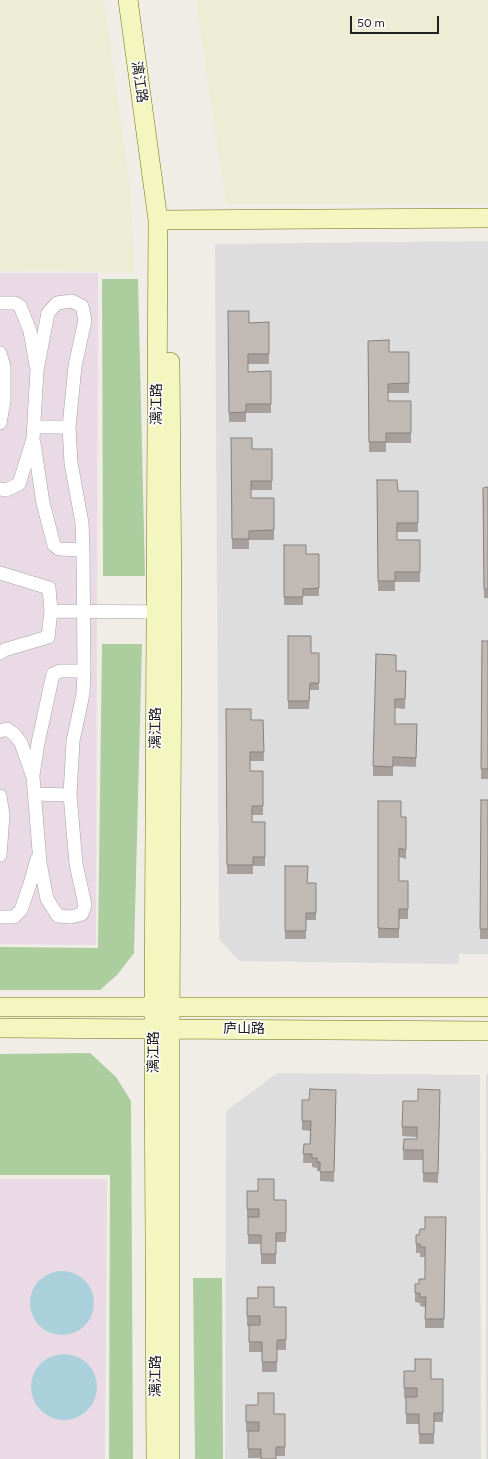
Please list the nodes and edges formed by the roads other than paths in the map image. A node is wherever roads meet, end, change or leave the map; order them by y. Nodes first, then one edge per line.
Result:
1 (128, 0) edge
2 (141, 0) edge
3 (488, 218) edge
4 (164, 225) junction
5 (488, 230) edge
6 (0, 303) edge
7 (30, 331) junction
8 (45, 332) junction
9 (0, 353) edge
10 (37, 370) junction
11 (0, 423) edge
12 (70, 427) junction
13 (34, 433) junction
14 (38, 479) junction
15 (20, 480) junction
16 (0, 488) edge
17 (83, 550) junction
18 (0, 573) edge
19 (51, 611) junction
20 (83, 611) junction
21 (164, 612) junction
22 (0, 653) edge
23 (84, 671) junction
24 (0, 730) edge
25 (21, 743) junction
26 (38, 743) junction
27 (33, 777) junction
28 (34, 794) junction
29 (70, 794) junction
30 (0, 796) edge
31 (39, 851) junction
32 (0, 855) edge
33 (29, 886) junction
34 (44, 886) junction
35 (0, 917) edge
36 (488, 1006) edge
37 (0, 1007) edge
38 (162, 1007) junction
39 (0, 1028) edge
40 (162, 1028) junction
41 (488, 1031) edge
42 (156, 1459) edge
43 (170, 1459) edge

1 - 4 street, 漓江路
2 - 4 street, 漓江路
3 - 4 street
4 - 5 street
4 - 21 street, 漓江路
6 - 7 street
7 - 8 street
7 - 10 street
8 - 10 street
8 - 12 street
9 - 11 street
10 - 13 street
12 - 13 street
12 - 17 street
13 - 14 street
13 - 15 street
14 - 15 street
14 - 17 street
15 - 16 street
17 - 20 street
18 - 19 street
19 - 20 street
19 - 22 street
20 - 21 street
20 - 23 street
21 - 38 street, 漓江路
23 - 26 street
23 - 29 street
24 - 25 street
25 - 26 street
25 - 27 street
26 - 27 street
27 - 28 street
28 - 29 street
28 - 31 street
29 - 34 street
30 - 32 street
31 - 33 street
31 - 34 street
33 - 34 street
33 - 35 street
36 - 38 street, 庐山路
37 - 38 street, 庐山路
38 - 40 street, 漓江路
39 - 40 street, 庐山路
40 - 41 street, 庐山路
40 - 42 street, 漓江路
40 - 43 street, 漓江路

